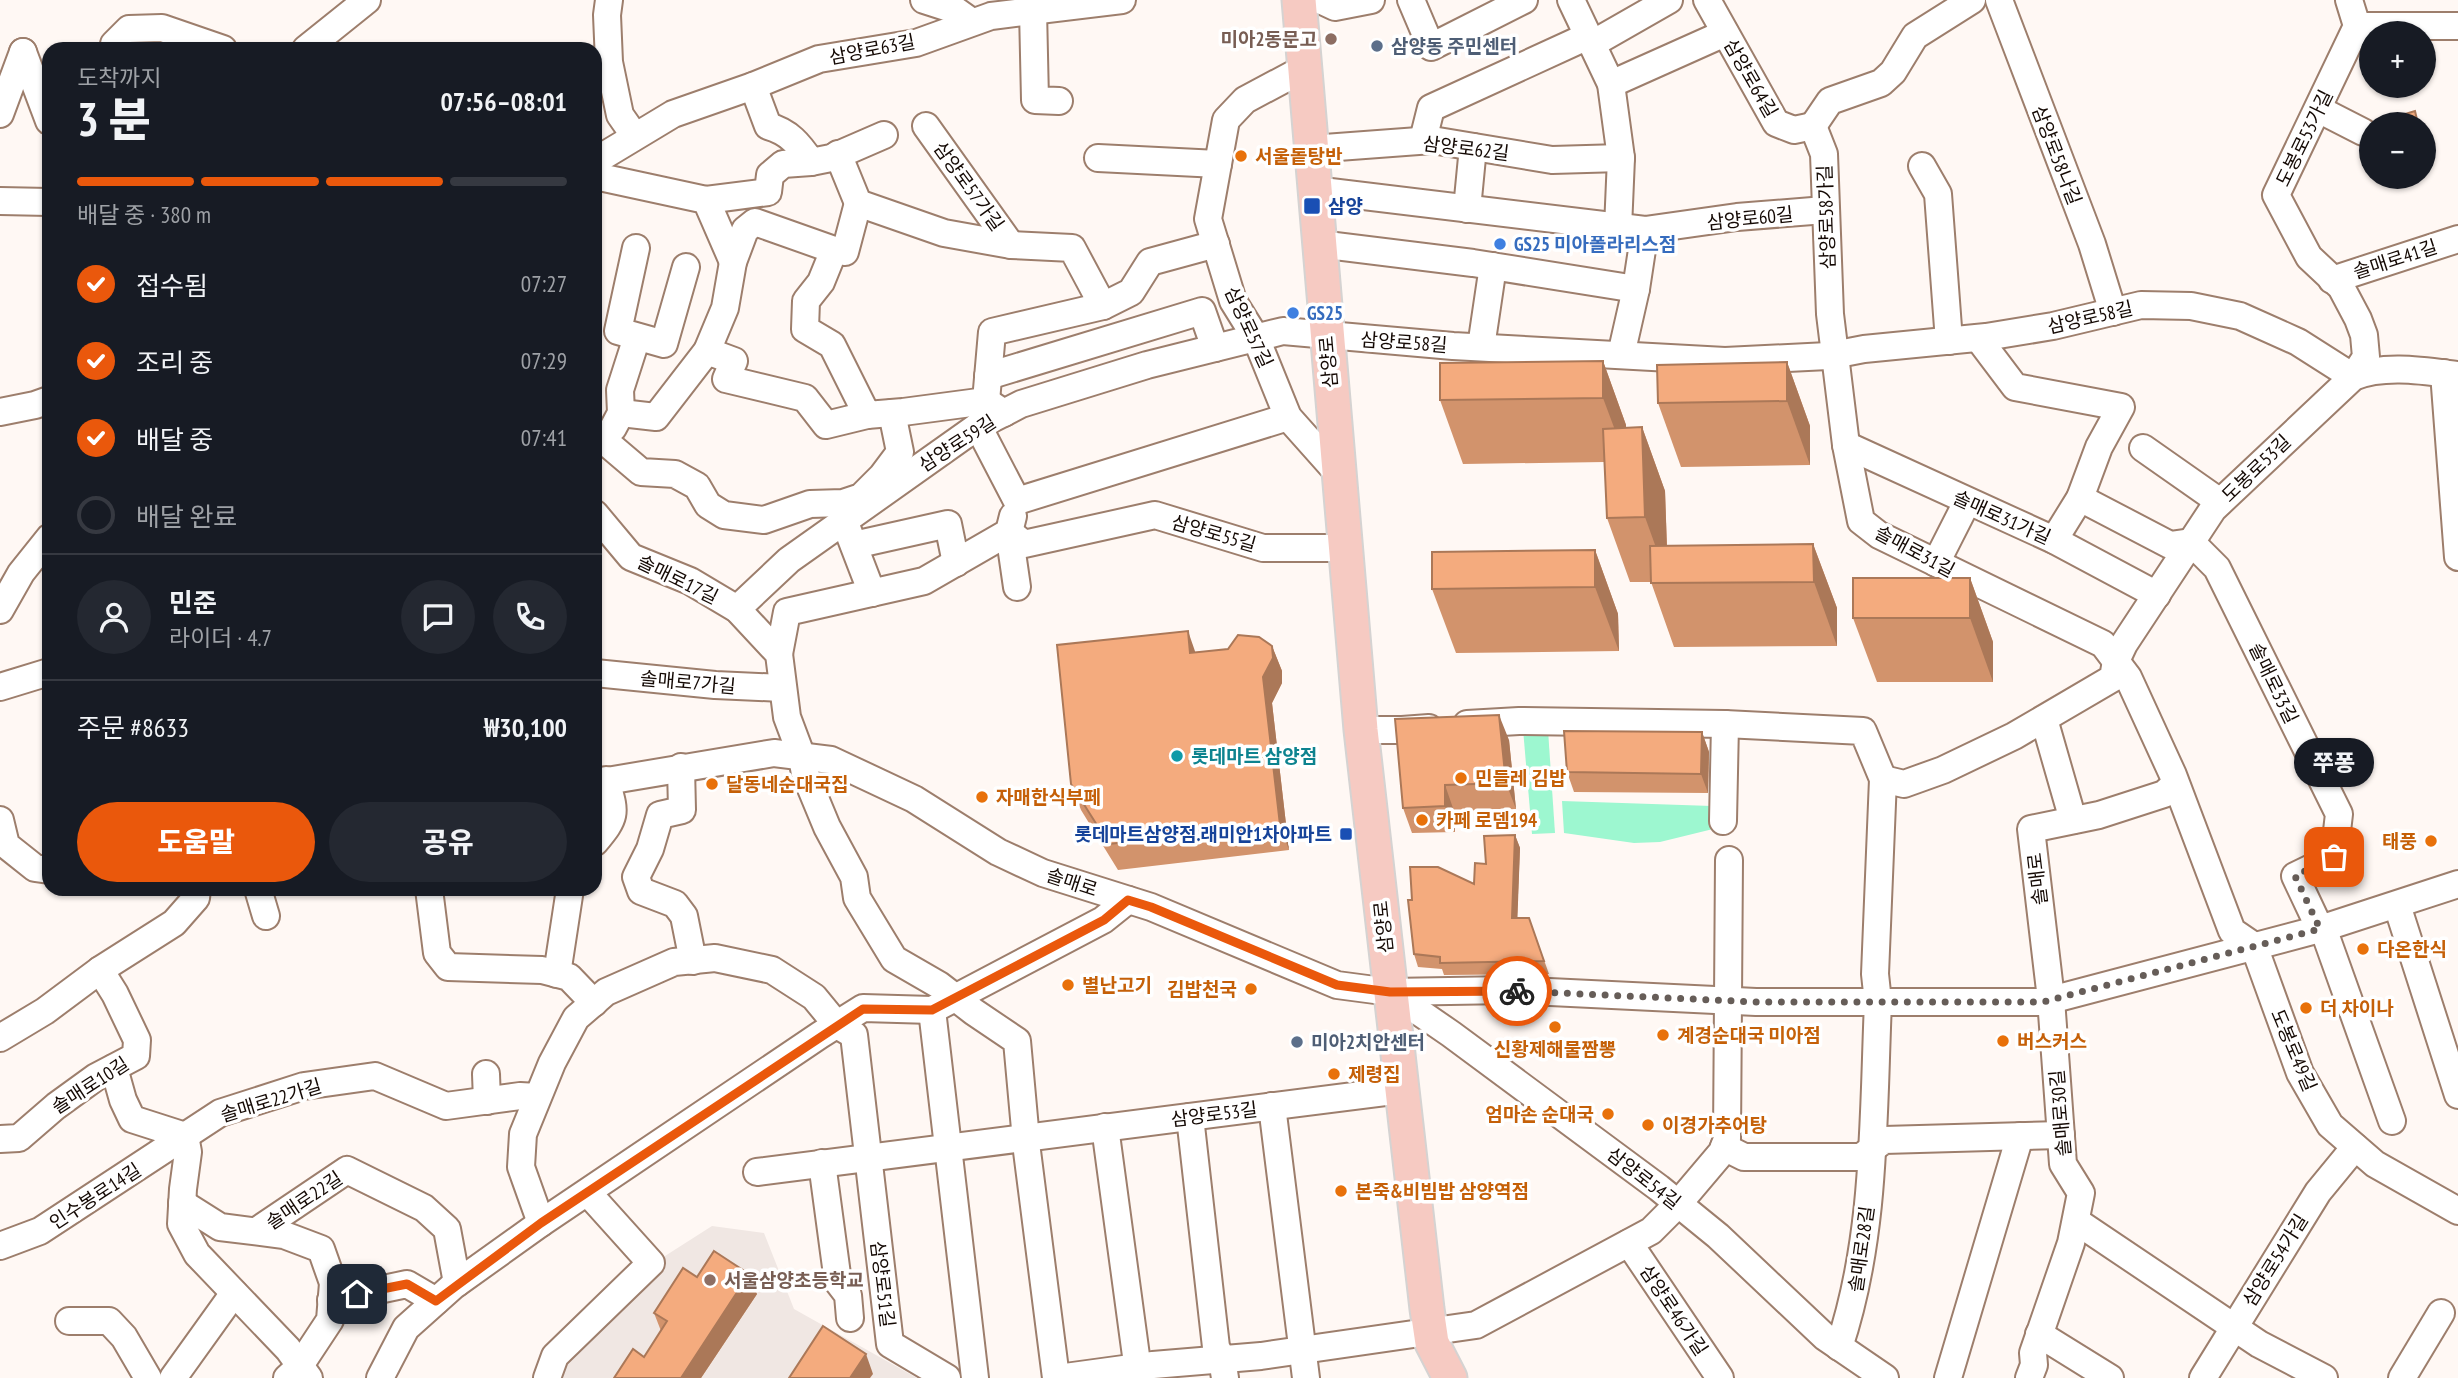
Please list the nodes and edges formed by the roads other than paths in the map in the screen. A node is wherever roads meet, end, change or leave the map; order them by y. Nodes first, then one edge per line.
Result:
1 (367, 0) edge
2 (609, 0) edge
3 (924, 0) edge
4 (1122, 0) edge
5 (1299, 0) edge
6 (1320, 0) edge
7 (1371, 0) edge
8 (1410, 0) edge
9 (1524, 0) edge
10 (1572, 0) edge
11 (1669, 0) edge
12 (1707, 0) edge
13 (1972, 0) edge
14 (1999, 0) edge
15 (2349, 0) edge
16 (1033, 10) junction
17 (972, 23) junction
18 (2357, 26) junction
19 (2458, 26) edge
20 (1725, 33) junction
21 (1590, 40) junction
22 (116, 42) edge
23 (203, 42) edge
24 (315, 42) edge
25 (1305, 68) junction
26 (1611, 84) junction
27 (754, 86) junction
28 (1059, 101) dead end
29 (42, 102) edge
30 (2318, 109) junction
31 (0, 114) edge
32 (926, 126) dead end
33 (1813, 126) junction
34 (2359, 130) edge
35 (634, 135) junction
36 (884, 135) dead end
37 (1423, 140) junction
38 (1473, 147) junction
39 (1311, 149) junction
40 (838, 154) junction
41 (602, 156) edge
42 (1098, 158) dead end
43 (1621, 158) junction
44 (811, 162) junction
45 (1218, 164) junction
46 (1922, 166) dead end
47 (602, 178) edge
48 (1314, 190) junction
49 (706, 200) junction
50 (0, 201) edge
51 (42, 202) edge
52 (858, 203) junction
53 (1467, 209) junction
54 (1825, 211) junction
55 (1618, 228) junction
56 (1645, 230) junction
57 (2458, 239) edge
58 (1216, 244) junction
59 (1319, 244) junction
60 (1011, 245) junction
61 (636, 248) dead end
62 (834, 250) junction
63 (733, 262) junction
64 (686, 267) dead end
65 (1493, 267) junction
66 (2332, 279) junction
67 (1636, 289) junction
68 (1103, 306) junction
69 (2113, 312) junction
70 (1326, 336) junction
71 (637, 337) junction
72 (1256, 338) junction
73 (1978, 338) junction
74 (1949, 341) junction
75 (1481, 347) junction
76 (1215, 348) junction
77 (707, 351) junction
78 (1833, 353) junction
79 (1621, 355) junction
80 (2451, 374) edge
81 (2353, 377) junction
82 (993, 397) junction
83 (42, 403) edge
84 (0, 412) edge
85 (621, 414) junction
86 (879, 414) junction
87 (1288, 417) junction
88 (978, 426) junction
89 (602, 438) edge
90 (602, 443) edge
91 (1846, 444) junction
92 (2143, 448) dead end
93 (1337, 472) junction
94 (2080, 498) junction
95 (1017, 501) junction
96 (1967, 502) junction
97 (2220, 502) junction
98 (844, 520) junction
99 (602, 522) edge
100 (1009, 532) junction
101 (2054, 540) junction
102 (2191, 542) junction
103 (854, 545) junction
104 (42, 547) edge
105 (1344, 548) junction
106 (2458, 557) edge
107 (956, 563) junction
108 (1936, 563) junction
109 (1017, 587) dead end
110 (873, 593) junction
111 (2157, 595) junction
112 (0, 610) edge
113 (737, 610) junction
114 (779, 654) junction
115 (2116, 661) junction
116 (42, 674) edge
117 (602, 674) edge
118 (0, 687) edge
119 (782, 688) junction
120 (2044, 719) junction
121 (1725, 724) junction
122 (1361, 730) junction
123 (802, 757) junction
124 (681, 767) junction
125 (1883, 779) junction
126 (602, 781) edge
127 (602, 783) edge
128 (2175, 784) junction
129 (2073, 820) junction
130 (1723, 821) dead end
131 (0, 823) edge
132 (602, 835) edge
133 (1729, 860) dead end
134 (42, 869) edge
135 (2458, 884) edge
136 (196, 896) edge
137 (260, 896) edge
138 (430, 896) edge
139 (569, 896) edge
140 (1128, 900) junction
141 (2397, 905) junction
142 (265, 916) dead end
143 (2321, 928) junction
144 (2254, 946) junction
145 (693, 961) junction
146 (100, 970) junction
147 (557, 974) junction
148 (1390, 992) junction
149 (2051, 999) junction
150 (1729, 1000) junction
151 (1878, 1002) junction
152 (594, 1003) junction
153 (943, 1003) junction
154 (837, 1025) junction
155 (0, 1038) edge
156 (114, 1068) junction
157 (1401, 1090) junction
158 (2458, 1095) edge
159 (537, 1097) junction
160 (1272, 1106) junction
161 (1190, 1117) junction
162 (2392, 1121) dead end
163 (1105, 1127) junction
164 (2061, 1135) junction
165 (185, 1136) junction
166 (2020, 1136) junction
167 (1026, 1137) junction
168 (0, 1139) edge
169 (948, 1147) junction
170 (1724, 1147) junction
171 (2355, 1147) junction
172 (1872, 1150) junction
173 (867, 1157) junction
174 (822, 1163) junction
175 (757, 1172) dead end
176 (588, 1193) junction
177 (182, 1203) junction
178 (1678, 1204) junction
179 (2458, 1211) edge
180 (2076, 1221) junction
181 (541, 1223) junction
182 (258, 1230) junction
183 (1629, 1243) junction
184 (0, 1246) edge
185 (457, 1283) junction
186 (234, 1293) junction
187 (331, 1300) junction
188 (436, 1301) junction
189 (2441, 1313) dead end
190 (850, 1318) dead end
191 (69, 1321) dead end
192 (2235, 1325) junction
193 (1431, 1332) junction
194 (2039, 1334) junction
195 (1839, 1347) junction
196 (1301, 1349) junction
197 (1224, 1369) edge
198 (1138, 1372) edge
199 (298, 1374) edge
200 (2314, 1376) edge
201 (148, 1378) edge
202 (173, 1378) edge
203 (380, 1378) edge
204 (547, 1378) edge
205 (947, 1378) edge
206 (975, 1378) edge
207 (1057, 1378) edge
208 (1306, 1378) edge
209 (1450, 1378) edge
210 (1720, 1378) edge
211 (1885, 1378) edge
212 (1948, 1378) edge
213 (2029, 1378) edge
214 (2110, 1378) edge
215 (2203, 1378) edge
216 (2402, 1378) edge

1 - 24 street
2 - 35 street
3 - 17 street
4 - 16 street, 삼양로63길
5 - 25 main road, 삼양로
6 - 7 street
8 - 9 street
10 - 21 street
11 - 21 street
12 - 20 street, 삼양로64길
13 - 33 street
14 - 69 street, 삼양로58나길
15 - 18 street
16 - 17 street, 삼양로63길
16 - 28 street
17 - 27 street, 삼양로63길
18 - 19 street
18 - 30 street, 도봉로53가길
20 - 26 street
20 - 33 street, 삼양로64길
21 - 26 street
21 - 37 street
22 - 23 street
25 - 39 main road, 삼양로
25 - 45 street, 삼양로57길
26 - 43 street
27 - 35 street, 삼양로63길
27 - 44 street
29 - 31 street
30 - 34 street
30 - 66 street, 도봉로53가길
32 - 60 street, 삼양로57가길
33 - 54 street, 삼양로58가길
35 - 41 street, 삼양로63길
36 - 40 street
37 - 38 street, 삼양로62길
37 - 39 street, 삼양로62길
38 - 43 street, 삼양로62길
38 - 53 street
39 - 48 main road, 삼양로
40 - 44 street
40 - 52 street
42 - 45 street
43 - 55 street
44 - 49 street
45 - 58 street, 삼양로57길
46 - 74 street
47 - 49 street
48 - 53 street, 삼양로60길
48 - 59 main road, 삼양로
49 - 63 street
50 - 51 street
52 - 60 street, 삼양로57가길
52 - 62 street
53 - 55 street, 삼양로60길
54 - 56 street, 삼양로60길
54 - 78 street, 삼양로58가길
55 - 56 street, 삼양로60길
56 - 67 street
57 - 66 street, 솔매로41길
58 - 68 street
58 - 72 street, 삼양로57길
59 - 65 street
59 - 70 main road, 삼양로
60 - 68 street, 삼양로57가길
61 - 71 street
62 - 63 street
62 - 86 street
63 - 77 street
64 - 71 street
65 - 67 street
65 - 75 street
66 - 81 street, 도봉로53가길
67 - 79 street
68 - 82 street
69 - 73 street, 삼양로58길
69 - 81 street, 삼양로58길
70 - 72 street, 삼양로59길
70 - 75 street, 삼양로58길
70 - 93 main road, 삼양로
71 - 85 street
72 - 76 street, 삼양로59길
72 - 87 street, 삼양로57길
73 - 74 street, 삼양로58길
73 - 94 street
74 - 78 street, 삼양로58길
75 - 79 street, 삼양로58길
76 - 82 street, 삼양로59길
76 - 82 street, 삼양로59길
77 - 85 street
77 - 86 street
78 - 79 street, 삼양로58길
78 - 91 street, 솔매로31길
80 - 81 street
80 - 106 street
81 - 97 street, 도봉로53길
82 - 86 street
82 - 88 street, 삼양로59길
83 - 84 street
85 - 89 street
86 - 90 street
87 - 93 street, 삼양로57길
87 - 95 street
88 - 95 street
88 - 98 street, 삼양로59길
91 - 96 street, 솔매로31가길
91 - 108 street, 솔매로31길
92 - 97 street
93 - 105 main road, 삼양로
94 - 101 street
94 - 102 street
95 - 100 street
96 - 101 street, 솔매로31가길
96 - 108 street
97 - 102 street, 도봉로53길
98 - 103 street
98 - 113 street, 삼양로59길
99 - 113 street, 솔매로17길
100 - 105 street, 삼양로55길
100 - 107 street
100 - 109 street
101 - 111 street, 솔매로31가길
102 - 111 street, 도봉로53길
102 - 143 street, 솔매로33길
103 - 107 street
103 - 110 street
104 - 112 street
105 - 122 main road, 삼양로
107 - 110 street
108 - 115 street, 솔매로31길
110 - 114 street
111 - 115 street, 도봉로53길
113 - 114 street, 솔매로17길
114 - 119 street
115 - 120 street
115 - 128 street, 솔매로31길
116 - 118 street
117 - 119 street, 솔매로7가길
119 - 123 street
120 - 125 street
120 - 129 street
121 - 122 street
121 - 125 street
121 - 130 street
122 - 148 main road, 삼양로
123 - 124 street, 솔매로
123 - 140 street, 솔매로
123 - 153 street
124 - 126 street, 솔매로
124 - 145 street
125 - 151 street
127 - 132 street, 솔매로
128 - 129 street, 솔매로
128 - 144 street, 솔매로31길
129 - 149 street, 솔매로
131 - 134 street
133 - 150 street
135 - 141 street, 솔매로
136 - 146 street
137 - 142 street
138 - 147 street
139 - 147 street
140 - 148 street, 솔매로
140 - 153 street
141 - 143 street, 솔매로
141 - 158 street
143 - 144 street, 솔매로
143 - 162 street
144 - 149 street, 솔매로
144 - 171 street, 도봉로49길
145 - 152 street
145 - 154 street
146 - 155 street
146 - 156 street, 솔매로10길
147 - 152 street
148 - 150 street, 솔매로
148 - 157 main road, 삼양로
148 - 178 street, 삼양로54길
149 - 151 street, 솔매로
149 - 164 street, 솔매로30길
150 - 151 street, 솔매로
150 - 170 street
151 - 172 street, 솔매로28길
152 - 159 street
153 - 154 street
153 - 167 street
153 - 169 street
154 - 173 street
154 - 176 street
156 - 165 street
156 - 168 street, 솔매로10길
157 - 160 street, 삼양로53길
157 - 193 main road, 삼양로
159 - 165 street, 솔매로22가길
159 - 181 street
160 - 161 street, 삼양로53길
160 - 196 street
161 - 163 street, 삼양로53길
161 - 197 street
163 - 167 street, 삼양로53길
163 - 198 street
164 - 166 street
164 - 180 street, 솔매로30길
165 - 177 street
165 - 184 street, 인수봉로14길
166 - 172 street
166 - 212 street
167 - 169 street, 삼양로53길
167 - 207 street
169 - 173 street, 삼양로53길
169 - 206 street
170 - 172 street
170 - 178 street
171 - 179 street, 도봉로49길
171 - 192 street, 삼양로54가길
172 - 195 street, 솔매로28길
173 - 174 street, 삼양로53길
173 - 205 street, 삼양로51길
174 - 175 street, 삼양로53길
174 - 190 street
176 - 181 street
176 - 204 street
177 - 182 street
177 - 186 street
178 - 183 street
178 - 195 street, 삼양로54길
180 - 192 street
180 - 194 street, 솔매로30길
181 - 185 street
182 - 185 street, 솔매로22길
182 - 187 street
183 - 193 street
183 - 210 street, 삼양로46가길
185 - 188 street
186 - 199 street
186 - 202 street
187 - 188 street
187 - 199 street
188 - 203 street
189 - 216 street
191 - 201 street
192 - 200 street
192 - 215 street, 삼양로54가길
193 - 196 street
193 - 209 main road, 삼양로
194 - 213 street, 솔매로30길
194 - 214 street
195 - 211 street, 삼양로54길
196 - 197 street
196 - 208 street
197 - 198 street
198 - 207 street

